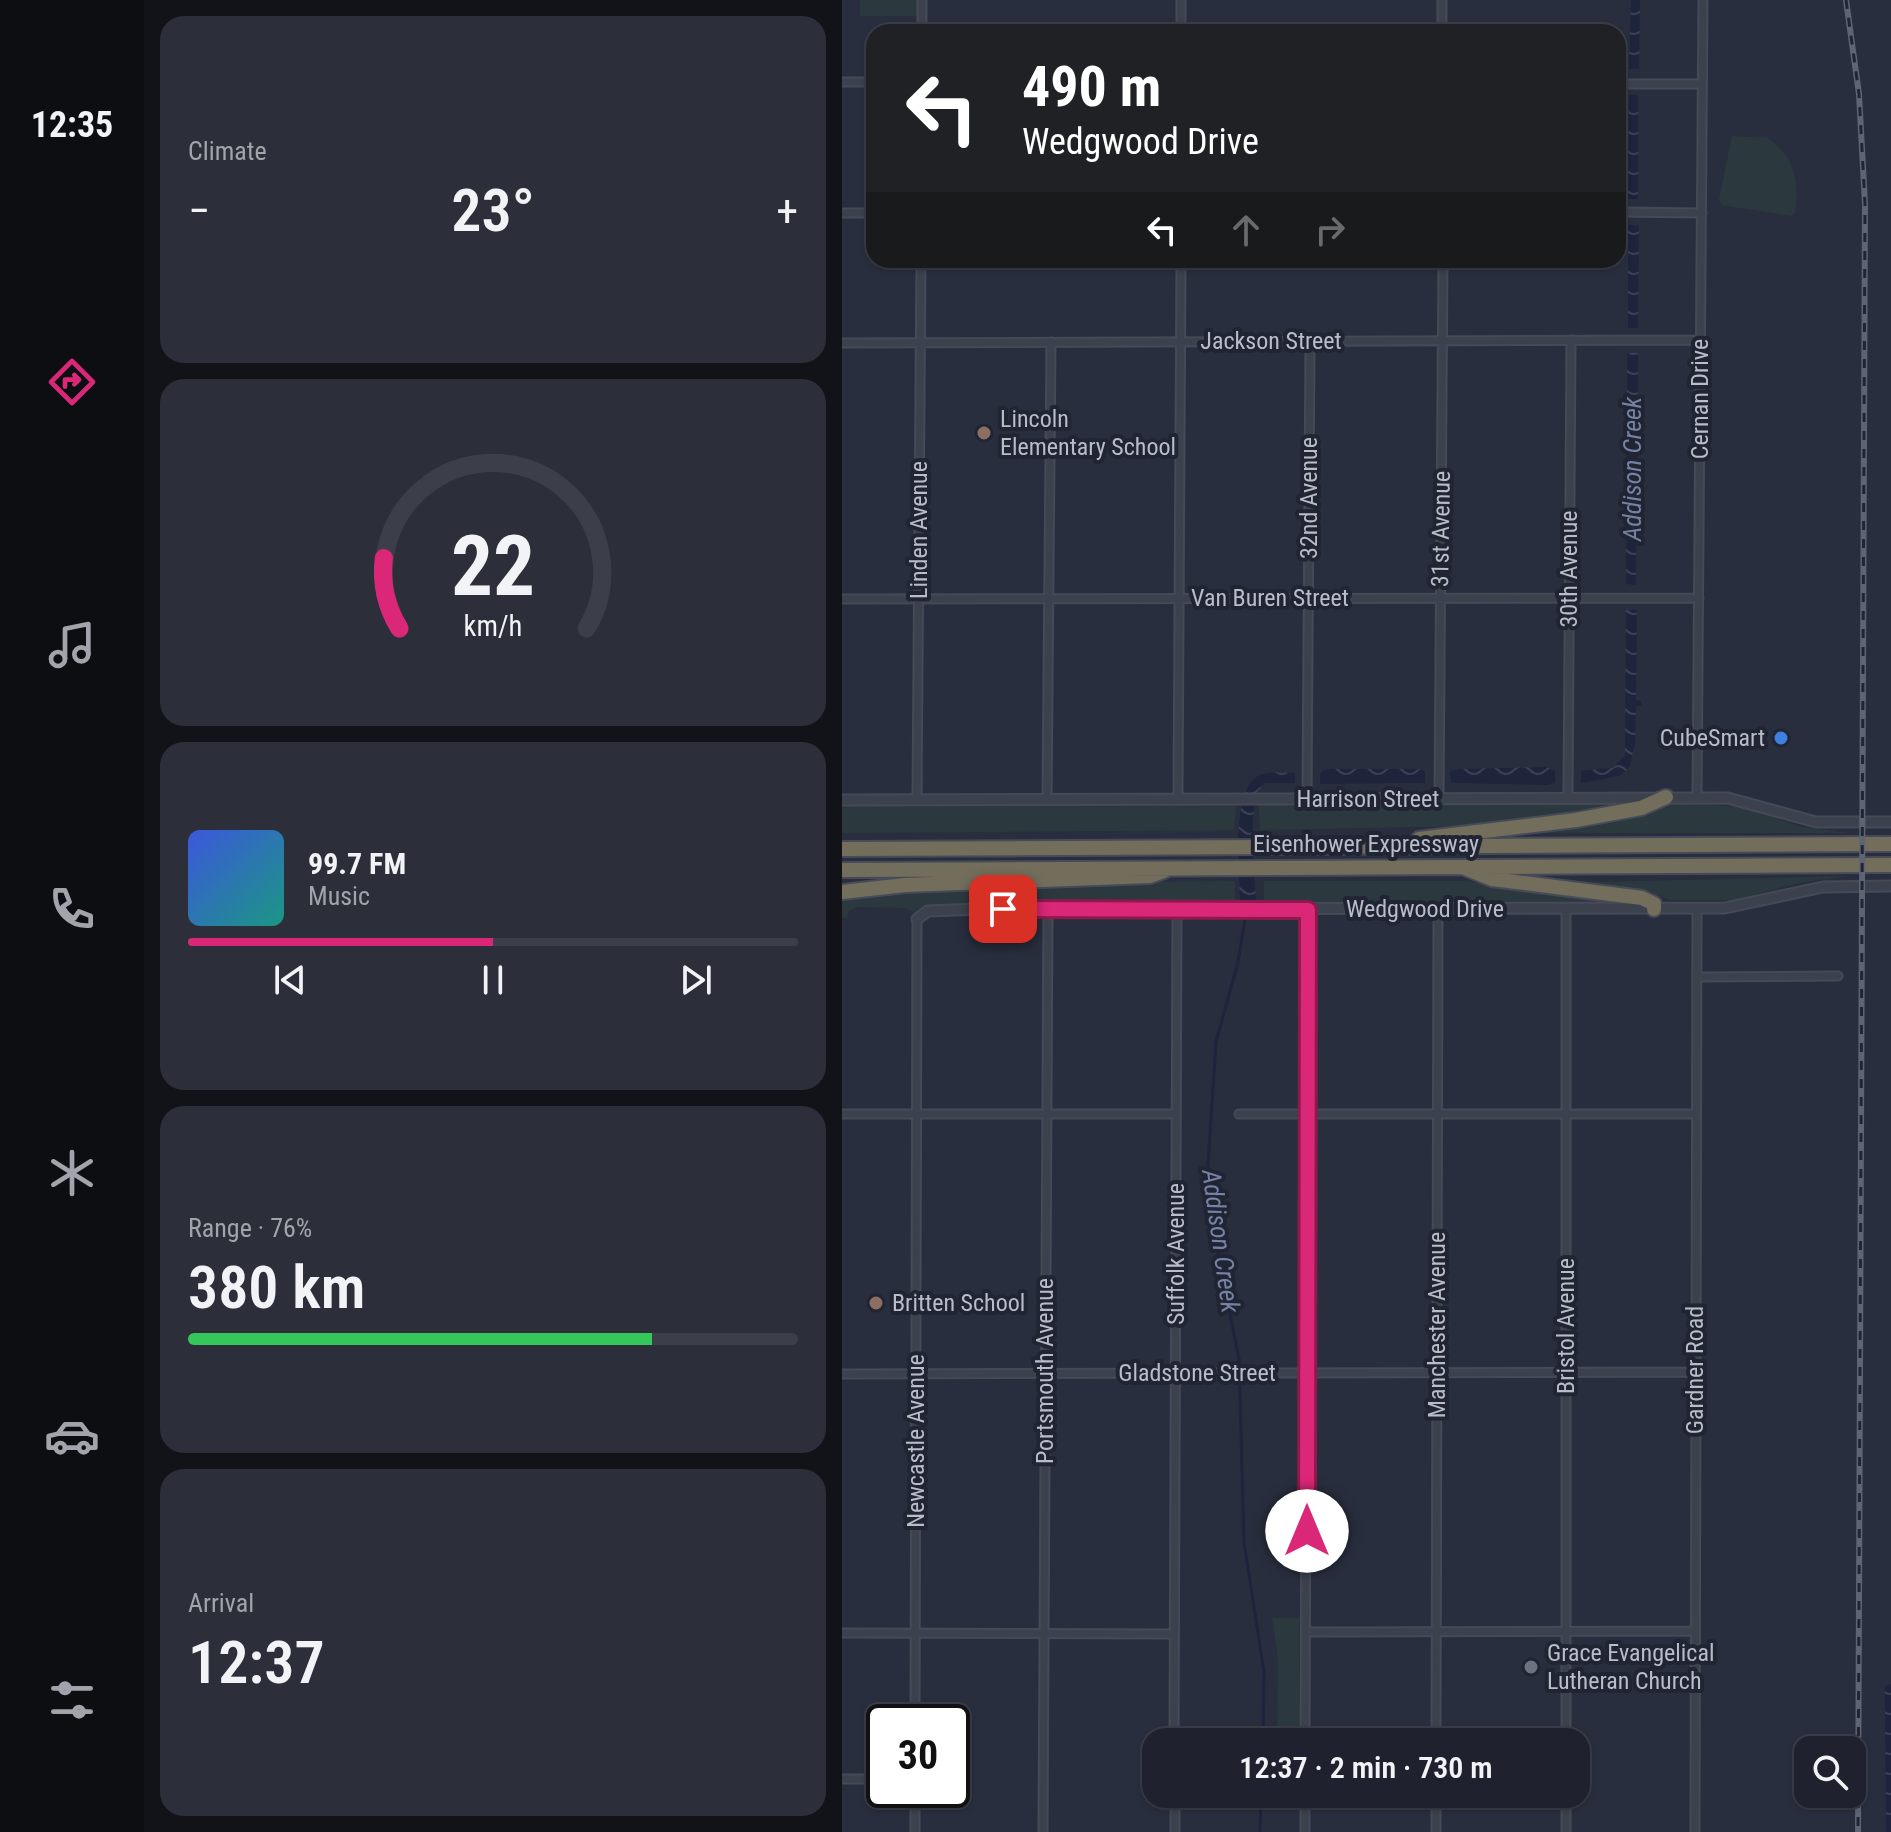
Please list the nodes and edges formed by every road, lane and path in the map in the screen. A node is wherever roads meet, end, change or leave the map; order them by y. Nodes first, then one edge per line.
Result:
1 (922, 0) edge
2 (1181, 0) edge
3 (1442, 0) edge
4 (1703, 0) edge
5 (922, 24) edge
6 (1181, 24) edge
7 (1442, 24) edge
8 (842, 82) edge
9 (866, 82) edge
10 (1626, 84) edge
11 (1702, 84) junction
12 (1626, 212) edge
13 (842, 213) edge
14 (866, 213) edge
15 (1702, 213) junction
16 (921, 268) edge
17 (1181, 268) edge
18 (1443, 268) edge
19 (1442, 340) junction
20 (1571, 340) junction
21 (1701, 340) junction
22 (1180, 341) junction
23 (1310, 341) junction
24 (920, 342) junction
25 (1051, 342) junction
26 (842, 343) edge
27 (1309, 597) junction
28 (1440, 597) junction
29 (1569, 597) junction
30 (1051, 598) junction
31 (1179, 598) junction
32 (1699, 598) junction
33 (842, 599) edge
34 (919, 599) junction
35 (1666, 797) junction
36 (1568, 798) junction
37 (1697, 798) junction
38 (917, 799) junction
39 (1047, 799) junction
40 (1178, 799) junction
41 (1307, 799) junction
42 (1439, 799) junction
43 (842, 800) edge
44 (1891, 822) edge
45 (1891, 844) edge
46 (1397, 845) junction
47 (842, 849) edge
48 (1458, 865) junction
49 (1891, 865) edge
50 (1177, 866) junction
51 (842, 870) edge
52 (1891, 886) edge
53 (842, 892) edge
54 (1048, 909) junction
55 (1438, 909) junction
56 (1566, 909) junction
57 (1654, 909) junction
58 (1697, 909) junction
59 (1177, 910) junction
60 (1308, 910) junction
61 (917, 919) joint
62 (1838, 976) dead end
63 (1697, 977) junction
64 (842, 1114) edge
65 (917, 1114) junction
66 (1047, 1114) junction
67 (1176, 1114) junction
68 (1239, 1114) dead end
69 (1309, 1114) junction
70 (1438, 1114) junction
71 (1567, 1114) junction
72 (1695, 1114) junction
73 (1436, 1372) junction
74 (1566, 1372) junction
75 (1695, 1372) junction
76 (916, 1373) junction
77 (1045, 1373) junction
78 (1175, 1373) junction
79 (1308, 1373) junction
80 (842, 1374) edge
81 (1566, 1631) junction
82 (1695, 1631) junction
83 (1306, 1632) junction
84 (1435, 1632) junction
85 (842, 1633) edge
86 (915, 1633) junction
87 (1044, 1634) junction
88 (1174, 1634) junction
89 (915, 1704) edge
90 (1174, 1728) edge
91 (1305, 1728) edge
92 (1436, 1728) edge
93 (1566, 1728) edge
94 (842, 1779) edge
95 (866, 1779) edge
96 (915, 1808) edge
97 (1175, 1808) edge
98 (1305, 1808) edge
99 (1436, 1808) edge
100 (1566, 1808) edge
101 (915, 1832) edge
102 (1043, 1832) edge
103 (1175, 1832) edge
104 (1305, 1832) edge
105 (1436, 1832) edge
106 (1566, 1832) edge
107 (1695, 1832) edge

1 - 5 street
2 - 6 street
3 - 7 street
4 - 11 street, Cernan Drive
8 - 9 street
10 - 11 street
11 - 15 street, Cernan Drive
12 - 15 street
13 - 14 street
15 - 21 street, Cernan Drive
16 - 24 street, Linden Avenue
17 - 22 street
18 - 19 street, 31st Avenue
19 - 20 street, Jackson Street
19 - 23 street, Jackson Street
19 - 28 street, 31st Avenue
20 - 21 street, Jackson Street
20 - 29 street, 30th Avenue
21 - 32 street, Cernan Drive
22 - 23 street, Jackson Street
22 - 25 street, Jackson Street
22 - 31 street
23 - 27 street, 32nd Avenue
24 - 25 street, Jackson Street
24 - 26 street, Jackson Street
24 - 34 street, Linden Avenue
25 - 30 street
27 - 28 street, Van Buren Street
27 - 31 street, Van Buren Street
27 - 41 street, 32nd Avenue
28 - 29 street, Van Buren Street
28 - 42 street, 31st Avenue
29 - 32 street, Van Buren Street
29 - 36 street, 30th Avenue
30 - 31 street, Van Buren Street
30 - 34 street, Van Buren Street
30 - 39 street
31 - 40 street
32 - 37 street, Cernan Drive
33 - 34 street, Van Buren Street
34 - 38 street, Linden Avenue
35 - 36 street, Harrison Street
35 - 37 street, Harrison Street
35 - 46 highway
36 - 42 street, Harrison Street
37 - 44 street, Harrison Street
38 - 39 street, Harrison Street
38 - 43 street, Harrison Street
39 - 40 street, Harrison Street
40 - 41 street, Harrison Street
41 - 42 street, Harrison Street
45 - 46 highway, Eisenhower Expressway
46 - 47 highway, Eisenhower Expressway
48 - 49 highway, Eisenhower Expressway
48 - 50 highway, Eisenhower Expressway
48 - 57 highway
50 - 51 highway, Eisenhower Expressway
50 - 53 highway
52 - 58 street, Wedgwood Drive
54 - 59 street, Wedgwood Drive
54 - 61 street, Wedgwood Drive
54 - 66 street, Portsmouth Avenue
55 - 56 street, Wedgwood Drive
55 - 60 street, Wedgwood Drive
55 - 70 street, Manchester Avenue
56 - 57 street, Wedgwood Drive
56 - 71 street, Bristol Avenue
57 - 58 street, Wedgwood Drive
58 - 63 street, Gardner Road
59 - 60 street, Wedgwood Drive
59 - 67 street, Suffolk Avenue
60 - 69 street
61 - 65 street, Newcastle Avenue
62 - 63 street
63 - 72 street, Gardner Road
64 - 65 street
65 - 66 street
65 - 76 street, Newcastle Avenue
66 - 67 street
66 - 77 street, Portsmouth Avenue
67 - 78 street, Suffolk Avenue
68 - 69 street
69 - 70 street
69 - 79 street
70 - 71 street
70 - 73 street, Manchester Avenue
71 - 72 street
71 - 74 street, Bristol Avenue
72 - 75 street, Gardner Road
73 - 74 street, Gladstone Street
73 - 79 street, Gladstone Street
73 - 84 street, Manchester Avenue
74 - 75 street, Gladstone Street
74 - 81 street, Bristol Avenue
75 - 82 street, Gardner Road
76 - 77 street, Gladstone Street
76 - 80 street, Gladstone Street
76 - 86 street, Newcastle Avenue
77 - 78 street, Gladstone Street
77 - 87 street, Portsmouth Avenue
78 - 79 street, Gladstone Street
78 - 88 street, Suffolk Avenue
79 - 83 street
81 - 82 street
81 - 84 street
81 - 93 street, Bristol Avenue
82 - 107 street, Gardner Road
83 - 84 street
83 - 91 street
84 - 92 street, Manchester Avenue
85 - 86 street
86 - 87 street
86 - 89 street, Newcastle Avenue
87 - 88 street
87 - 102 street, Portsmouth Avenue
88 - 90 street, Suffolk Avenue
94 - 95 street
96 - 101 street
97 - 103 street
98 - 104 street
99 - 105 street
100 - 106 street

